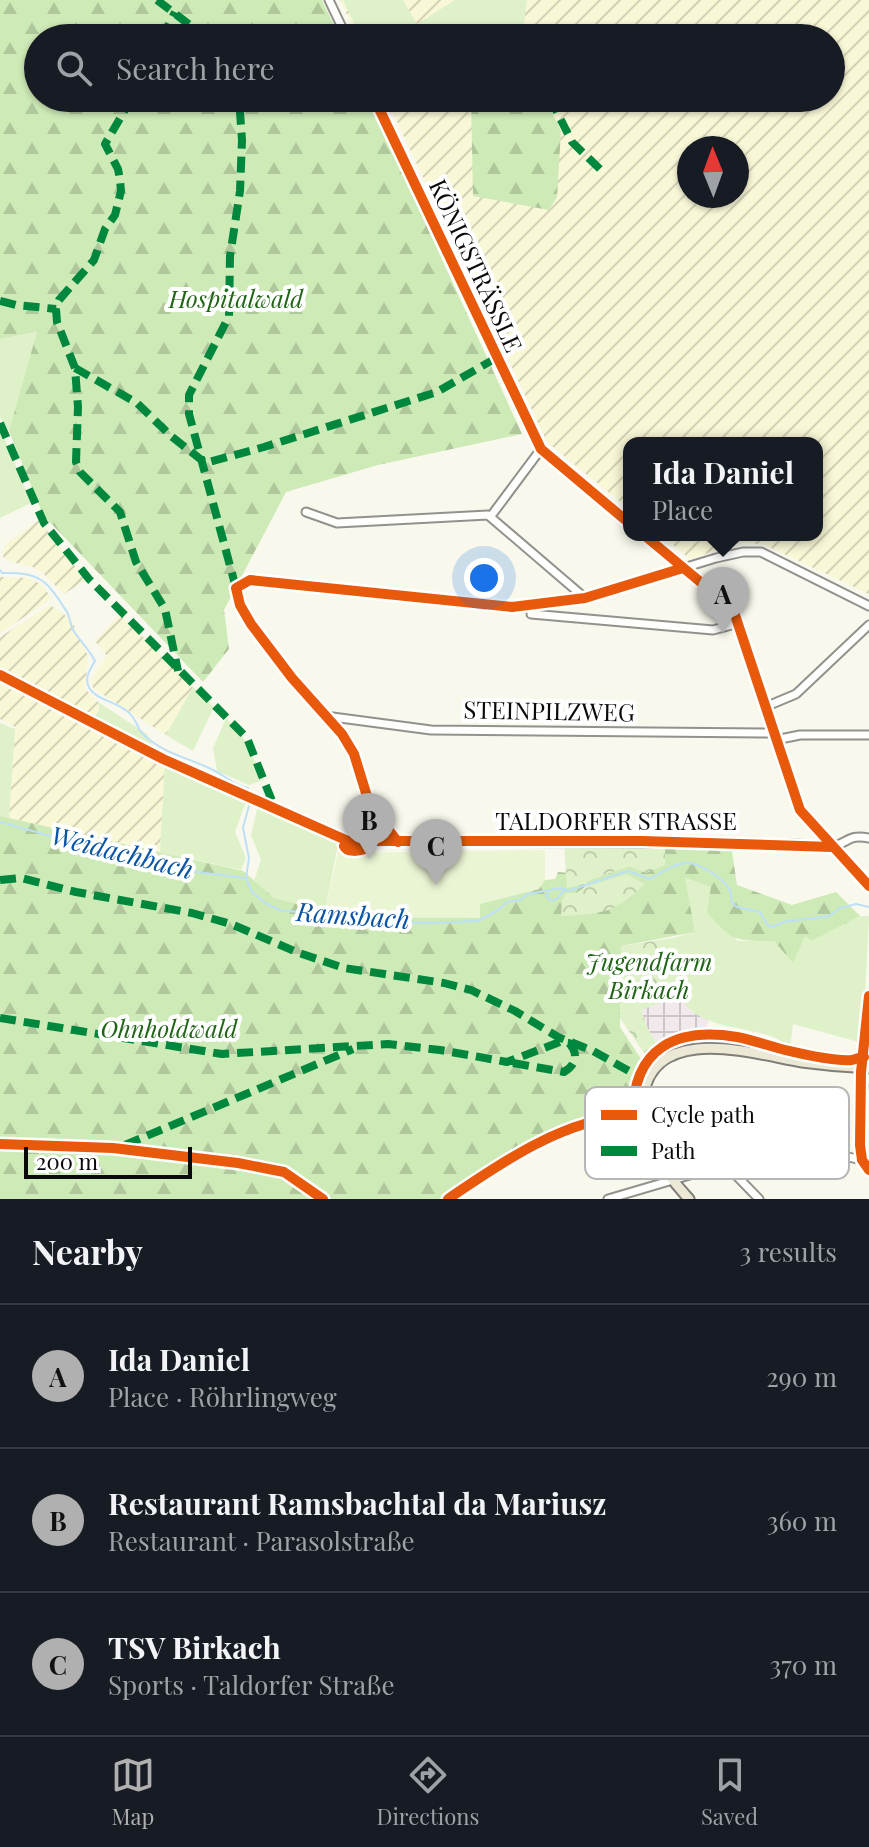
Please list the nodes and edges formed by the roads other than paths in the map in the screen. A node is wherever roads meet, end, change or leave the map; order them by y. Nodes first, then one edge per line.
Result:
1 (329, 0) edge
2 (340, 24) edge
3 (381, 112) edge
4 (541, 449) junction
5 (306, 512) dead end
6 (491, 516) junction
7 (623, 518) edge
8 (651, 541) edge
9 (683, 568) junction
10 (585, 598) junction
11 (869, 606) edge
12 (531, 614) dead end
13 (739, 623) junction
14 (869, 625) edge
15 (765, 707) junction
16 (324, 716) junction
17 (869, 735) edge
18 (774, 736) junction
19 (869, 838) edge
20 (832, 847) junction
21 (869, 886) edge
22 (869, 996) edge
23 (866, 1068) edge
24 (863, 1085) dead end
25 (646, 1087) edge
26 (865, 1131) edge
27 (849, 1157) edge
28 (862, 1160) junction
29 (869, 1170) edge
30 (677, 1179) edge
31 (740, 1179) edge
32 (673, 1180) junction
33 (608, 1199) edge
34 (689, 1199) edge
35 (759, 1199) edge

1 - 2 street
3 - 4 street, KÖNIGSTRÄSSLE
4 - 6 street
4 - 7 street
5 - 6 street
6 - 10 street
8 - 9 street
9 - 10 street
9 - 11 street
9 - 13 street
10 - 16 street
12 - 13 street
13 - 15 street
14 - 15 street
15 - 18 street
16 - 18 street, STEINPILZWEG
16 - 20 street, TALDORFER STRASSE
17 - 18 street, STEINPILZWEG
18 - 20 street
19 - 20 street, TALDORFER STRASSE
20 - 21 street
22 - 23 street
23 - 25 main road
24 - 26 street
26 - 28 street
27 - 28 street
28 - 29 street
30 - 32 street
31 - 35 street
32 - 33 street
32 - 34 main road

